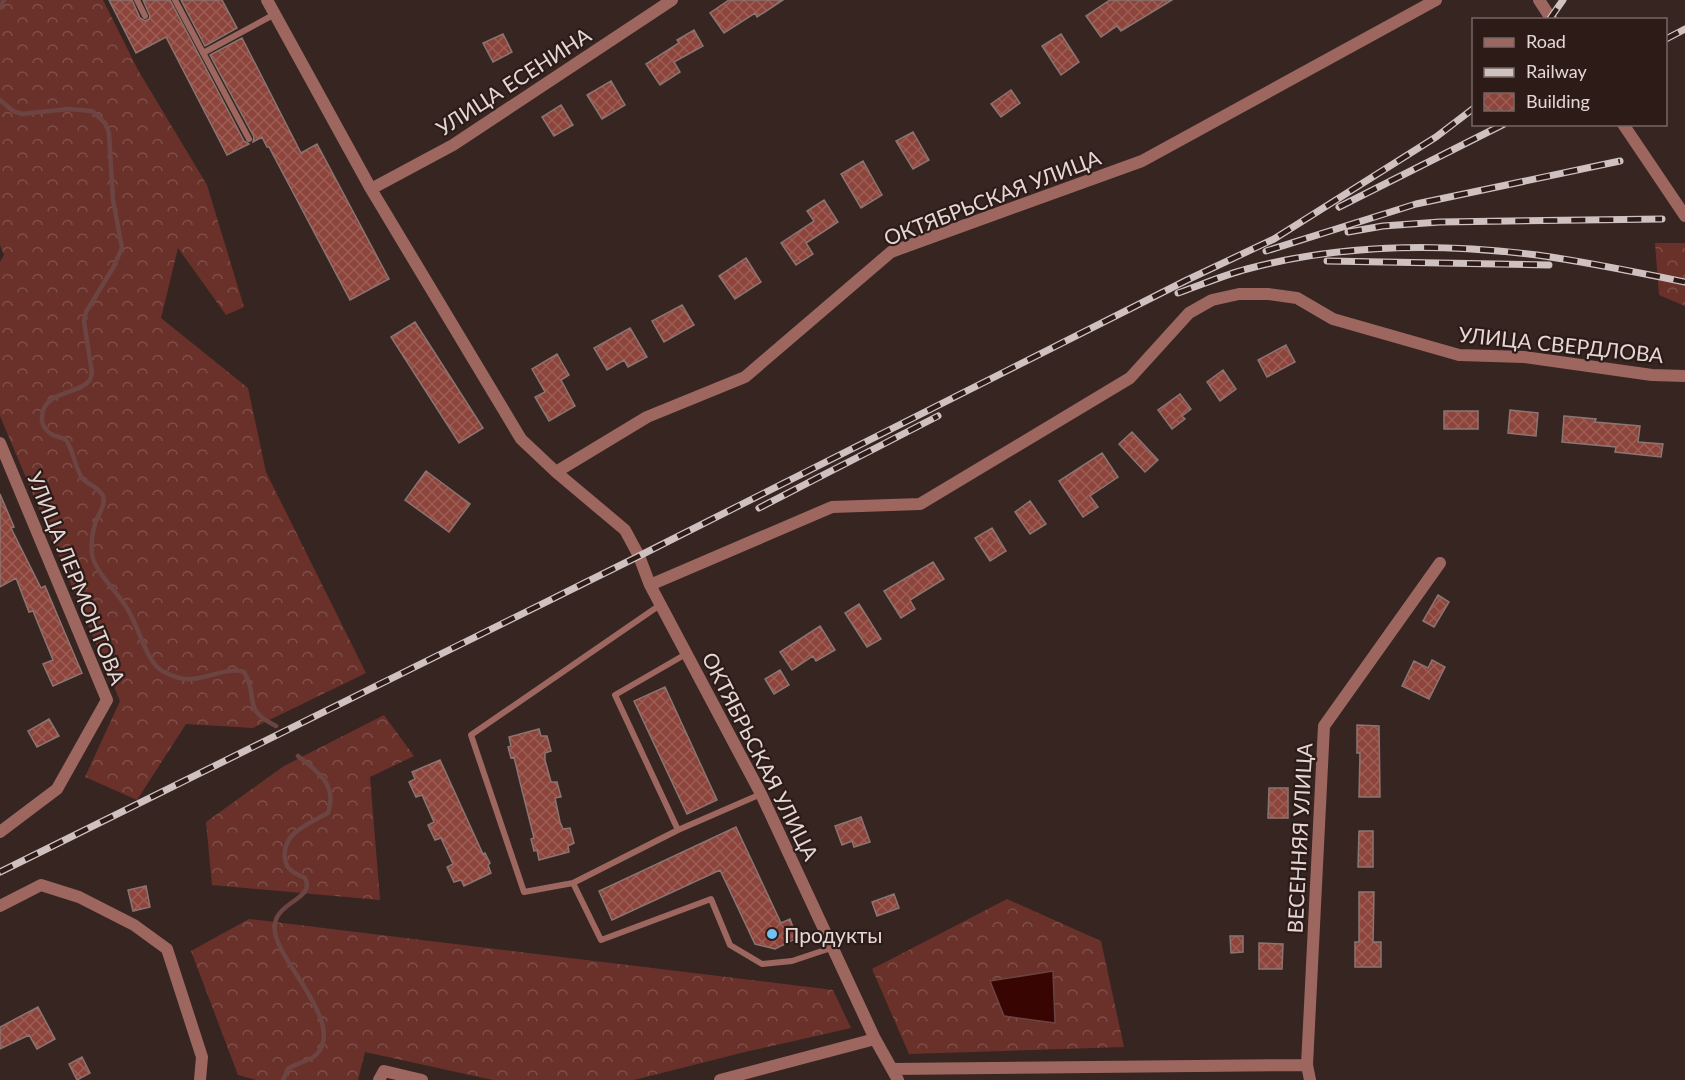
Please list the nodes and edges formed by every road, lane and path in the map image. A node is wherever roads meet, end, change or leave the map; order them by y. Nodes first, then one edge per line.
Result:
1 (137, 0) edge
2 (175, 0) edge
3 (267, 0) edge
4 (672, 0) edge
5 (1436, 0) edge
6 (1539, 0) edge
7 (274, 14) junction
8 (145, 16) dead end
9 (1551, 18) edge
10 (203, 53) junction
11 (1624, 126) edge
12 (249, 139) dead end
13 (371, 189) junction
14 (1685, 216) edge
15 (1685, 376) edge
16 (0, 443) edge
17 (556, 472) junction
18 (1440, 563) dead end
19 (650, 585) junction
20 (661, 605) junction
21 (688, 654) junction
22 (761, 794) junction
23 (678, 830) junction
24 (0, 832) edge
25 (573, 883) junction
26 (0, 906) edge
27 (834, 947) junction
28 (875, 1039) junction
29 (1307, 1065) junction
30 (895, 1075) edge
31 (200, 1080) edge
32 (379, 1080) edge
33 (422, 1080) edge
34 (720, 1080) edge
35 (1310, 1080) edge

1 - 8 lane
2 - 10 lane
3 - 7 street
4 - 13 street, УЛИЦА ЕСЕНИНА
5 - 17 street, ОКТЯБРЬСКАЯ УЛИЦА
6 - 9 street
7 - 10 lane
7 - 13 street
10 - 12 lane
11 - 14 street
13 - 17 street
15 - 19 street, УЛИЦА СВЕРДЛОВА
16 - 24 street, УЛИЦА ЛЕРМОНТОВА
17 - 19 street, ОКТЯБРЬСКАЯ УЛИЦА
18 - 29 street, ВЕСЕННЯЯ УЛИЦА
19 - 20 street, ОКТЯБРЬСКАЯ УЛИЦА
20 - 21 street, ОКТЯБРЬСКАЯ УЛИЦА
20 - 25 lane
21 - 22 street, ОКТЯБРЬСКАЯ УЛИЦА
21 - 23 lane
22 - 23 lane
22 - 27 street, ОКТЯБРЬСКАЯ УЛИЦА
23 - 25 lane
25 - 27 lane
26 - 31 street
27 - 28 street, ОКТЯБРЬСКАЯ УЛИЦА
28 - 30 street, ОКТЯБРЬСКАЯ УЛИЦА
28 - 34 street
29 - 30 street
29 - 35 street, ВЕСЕННЯЯ УЛИЦА
32 - 33 street

